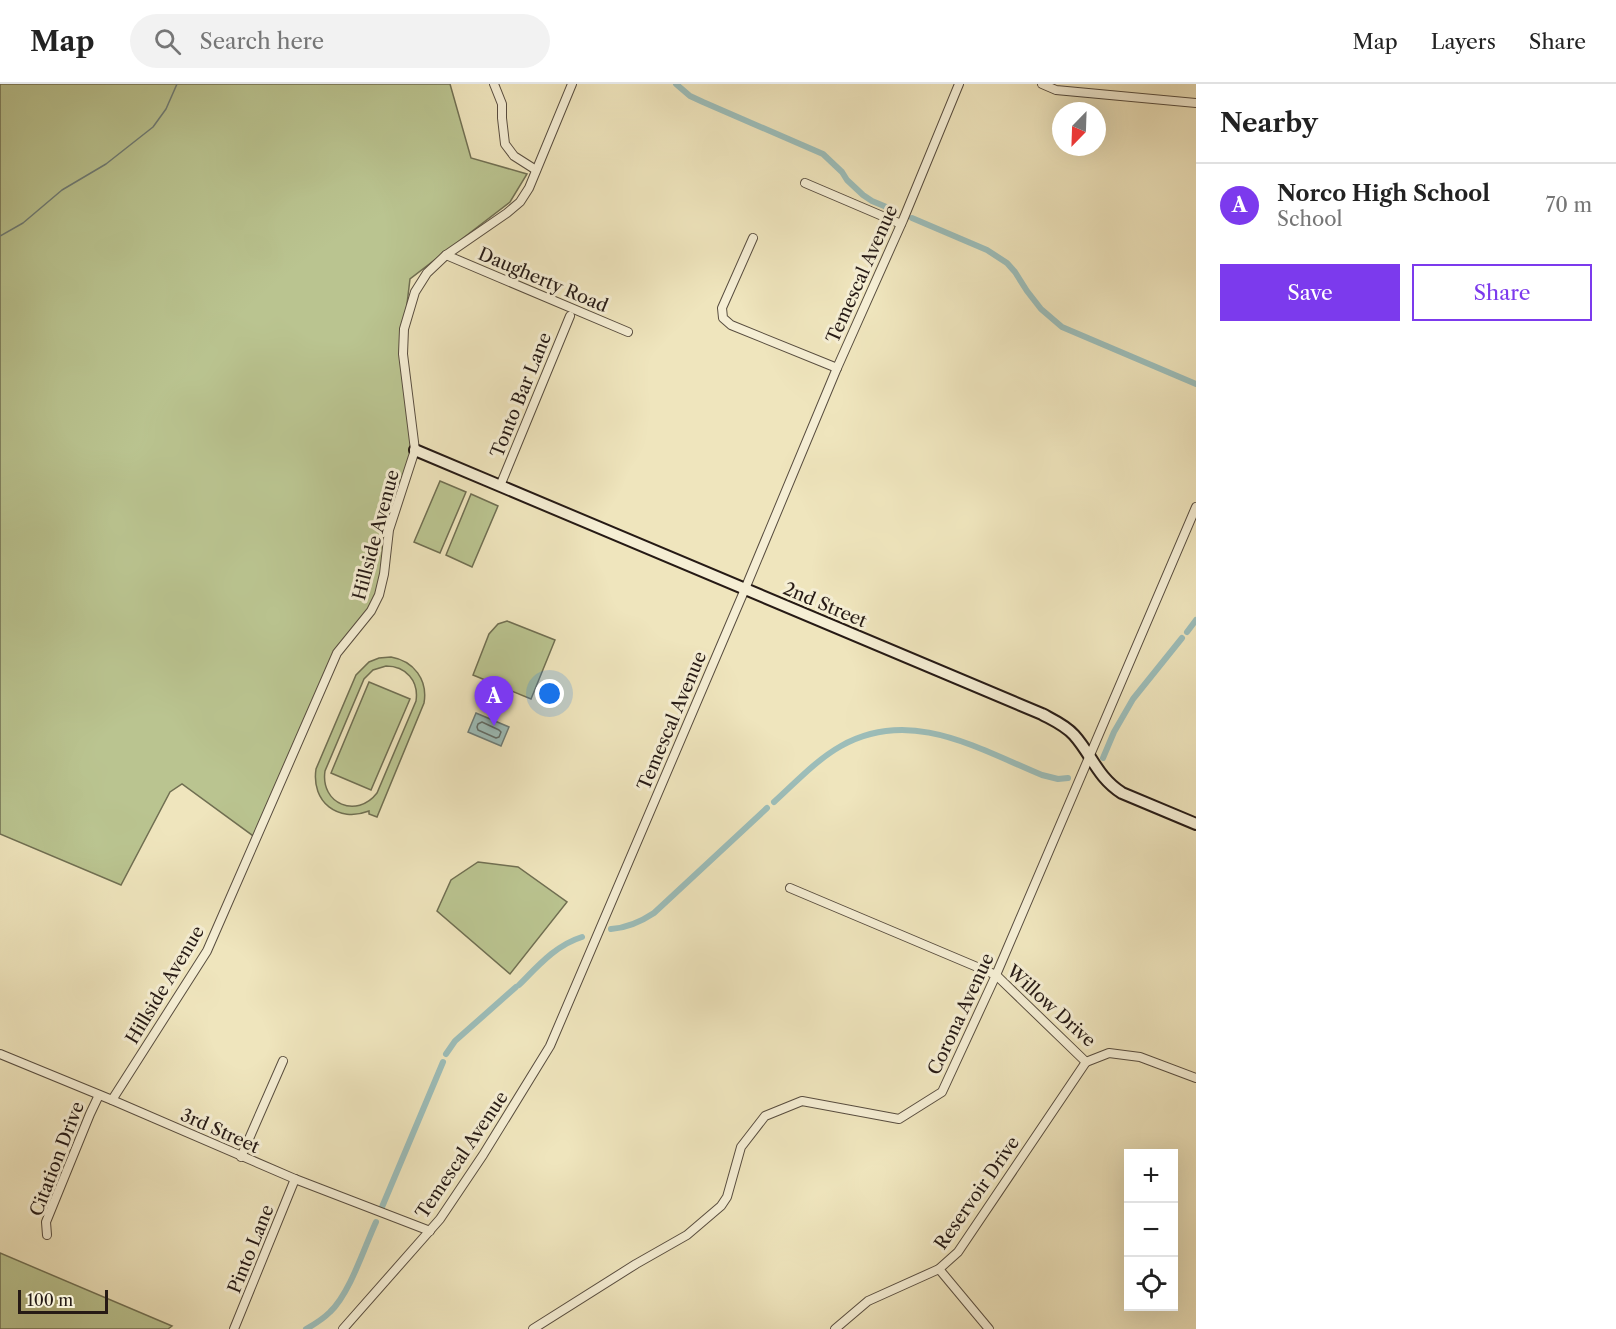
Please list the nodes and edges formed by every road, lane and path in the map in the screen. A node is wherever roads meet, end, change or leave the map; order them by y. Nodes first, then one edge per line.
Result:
1 (494, 84) edge
2 (572, 84) edge
3 (959, 84) edge
4 (1042, 84) edge
5 (1196, 103) edge
6 (536, 170) junction
7 (805, 183) dead end
8 (901, 224) junction
9 (753, 238) dead end
10 (446, 255) junction
11 (570, 316) dead end
12 (628, 332) dead end
13 (837, 368) junction
14 (415, 450) junction
15 (500, 486) junction
16 (1196, 507) edge
17 (745, 589) junction
18 (1090, 758) junction
19 (1196, 825) edge
20 (790, 888) dead end
21 (996, 975) junction
22 (0, 1054) edge
23 (282, 1061) dead end
24 (1086, 1062) junction
25 (1196, 1078) edge
26 (99, 1095) junction
27 (112, 1100) junction
28 (241, 1157) junction
29 (295, 1179) junction
30 (429, 1231) junction
31 (47, 1235) dead end
32 (939, 1269) junction
33 (234, 1329) edge
34 (343, 1329) edge
35 (533, 1329) edge
36 (835, 1329) edge
37 (989, 1329) edge

1 - 6 street
2 - 6 street, Hillside Avenue
3 - 8 street, Temescal Avenue
4 - 5 street
6 - 10 street, Hillside Avenue
7 - 8 street
8 - 13 street, Temescal Avenue
9 - 13 street
10 - 12 street, Daugherty Road
10 - 14 street, Hillside Avenue
11 - 15 street, Tonto Bar Lane
13 - 17 street, Temescal Avenue
14 - 15 street, 2nd Street
14 - 27 street, Hillside Avenue
15 - 17 street, 2nd Street
16 - 18 street, Corona Avenue
17 - 18 street, 2nd Street
17 - 30 street, Temescal Avenue
18 - 19 street, 2nd Street
18 - 21 street, Corona Avenue
20 - 21 street, Willow Drive
21 - 24 street, Willow Drive
21 - 35 street, Corona Avenue
22 - 26 street, 3rd Street
23 - 28 street
24 - 25 street, Willow Drive
24 - 32 street, Reservoir Drive
26 - 27 street, 3rd Street
26 - 31 street, Citation Drive
27 - 28 street, 3rd Street
28 - 29 street, 3rd Street
29 - 30 street, 3rd Street
29 - 33 street, Pinto Lane
30 - 34 street, Temescal Avenue
32 - 36 street, Reservoir Drive
32 - 37 street

